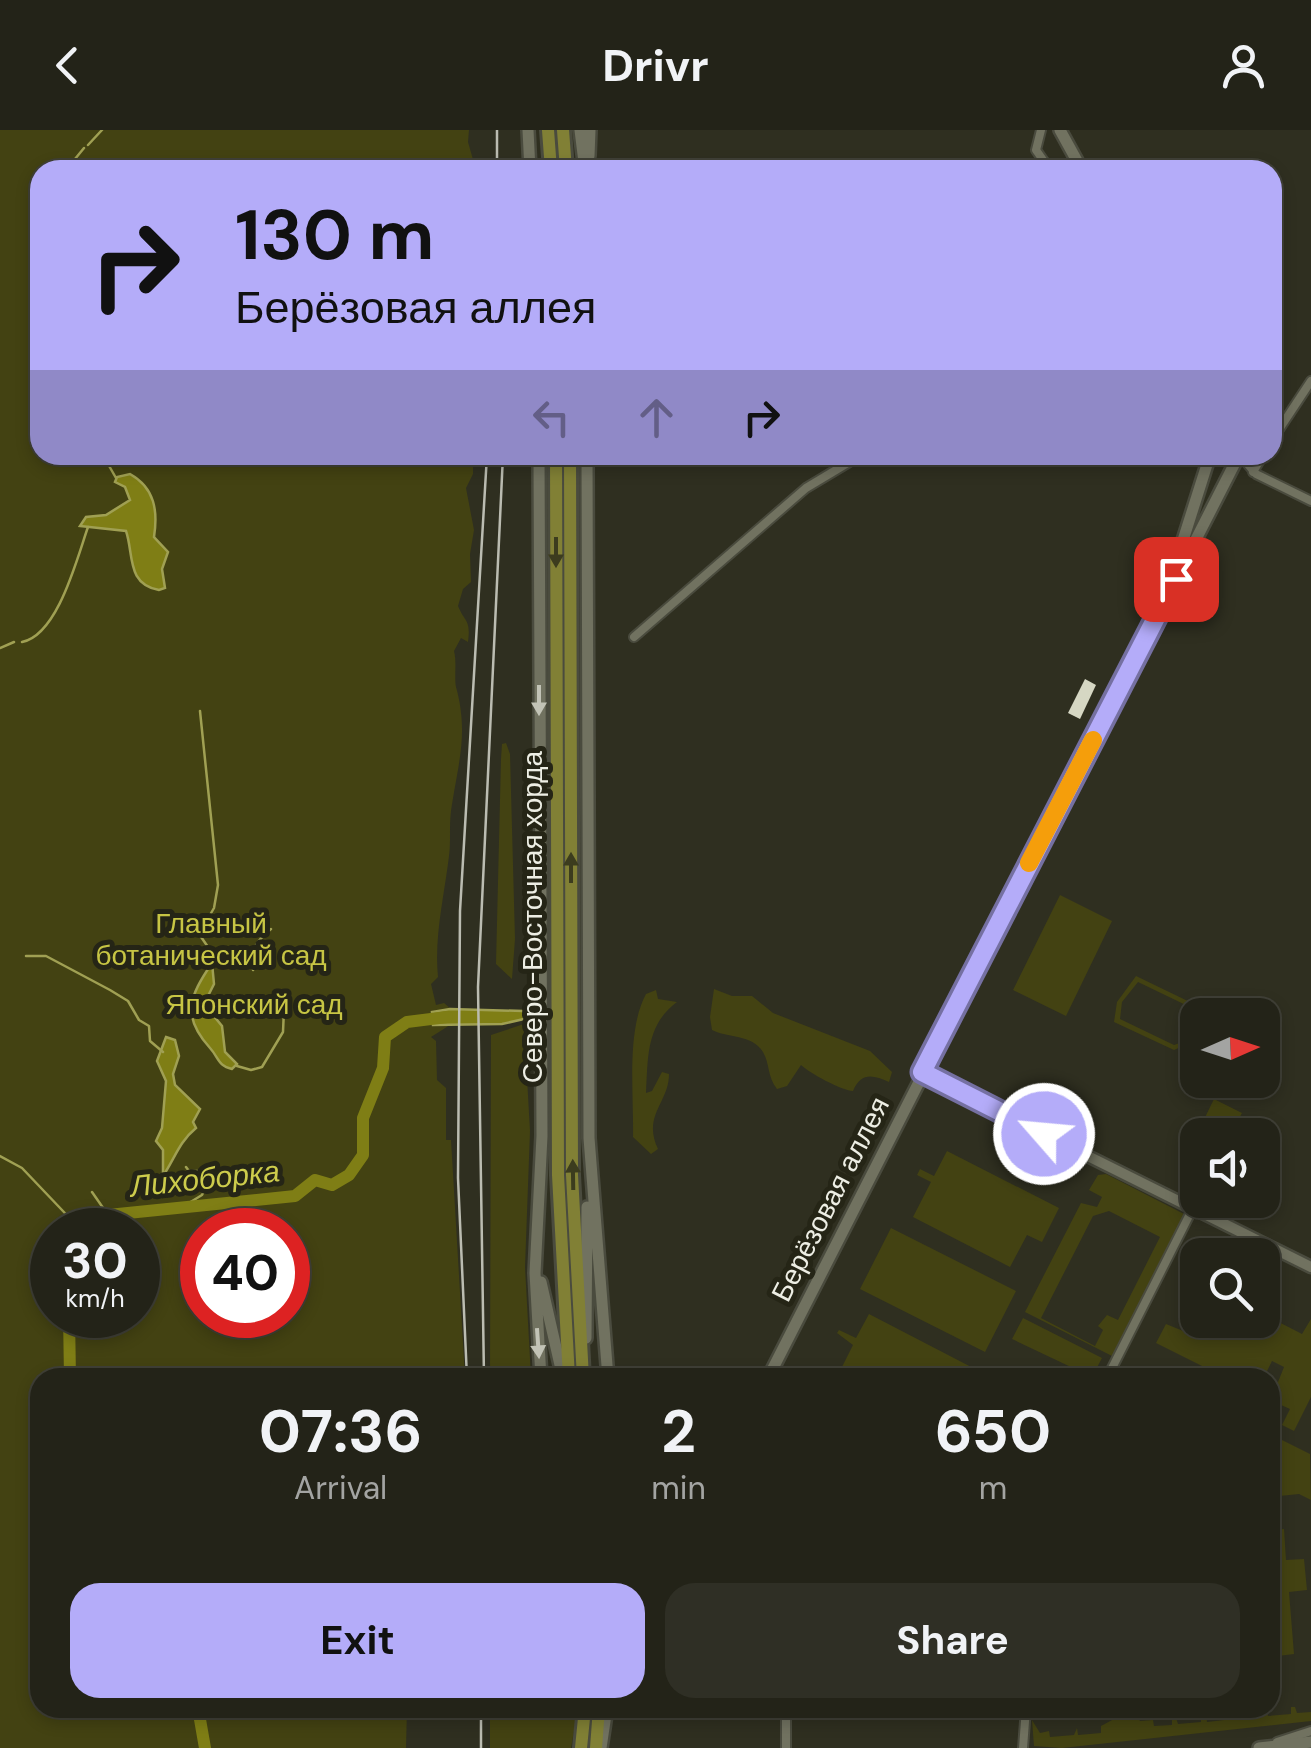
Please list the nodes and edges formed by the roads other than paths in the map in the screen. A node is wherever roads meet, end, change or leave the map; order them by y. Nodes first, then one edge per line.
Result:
1 (528, 130) edge
2 (548, 130) edge
3 (563, 130) edge
4 (580, 130) edge
5 (590, 130) edge
6 (1041, 130) edge
7 (1060, 130) edge
8 (530, 160) edge
9 (551, 160) edge
10 (565, 160) edge
11 (585, 160) edge
12 (588, 160) edge
13 (1043, 160) edge
14 (1075, 160) edge
15 (1311, 381) edge
16 (1282, 423) edge
17 (539, 465) edge
18 (556, 465) edge
19 (570, 465) edge
20 (586, 465) edge
21 (844, 465) edge
22 (1207, 465) edge
23 (1235, 465) edge
24 (1247, 465) edge
25 (1257, 465) edge
26 (1252, 472) junction
27 (1311, 501) edge
28 (1164, 603) junction
29 (634, 637) dead end
30 (922, 1072) junction
31 (590, 1138) junction
32 (1180, 1201) edge
33 (1188, 1218) edge
34 (1213, 1218) edge
35 (536, 1238) junction
36 (1311, 1267) edge
37 (541, 1368) edge
38 (563, 1368) edge
39 (565, 1368) edge
40 (583, 1368) edge
41 (584, 1368) edge
42 (607, 1368) edge
43 (773, 1368) edge
44 (1112, 1368) edge
45 (586, 1718) edge
46 (599, 1718) edge
47 (605, 1718) edge
48 (786, 1718) edge
49 (1025, 1718) edge
50 (1311, 1731) edge
51 (1311, 1742) edge
52 (583, 1748) edge
53 (598, 1748) edge
54 (786, 1748) edge
55 (1023, 1748) edge
56 (1260, 1748) edge

1 - 8 main road
2 - 9 main road
3 - 10 main road
4 - 11 main road
5 - 12 main road
6 - 13 street
7 - 14 main road
15 - 16 street
17 -> 35 main road
18 -> 39 main road, Северо-Восточная хорда
40 -> 19 main road, Северо-Восточная хорда
20 - 31 main road
21 - 29 street
22 - 28 main road
23 - 28 main road, Берёзовая аллея
24 - 26 street
25 - 26 street
26 - 27 street
28 - 30 main road, Берёзовая аллея
30 - 32 street
30 - 43 main road, Берёзовая аллея
31 - 41 main road
31 - 42 main road
33 - 44 street
34 - 36 street
35 -> 37 main road
35 - 38 main road
45 - 52 main road
46 - 53 main road
47 - 53 main road
48 - 54 street
49 - 55 street
50 - 56 street
51 - 56 main road

